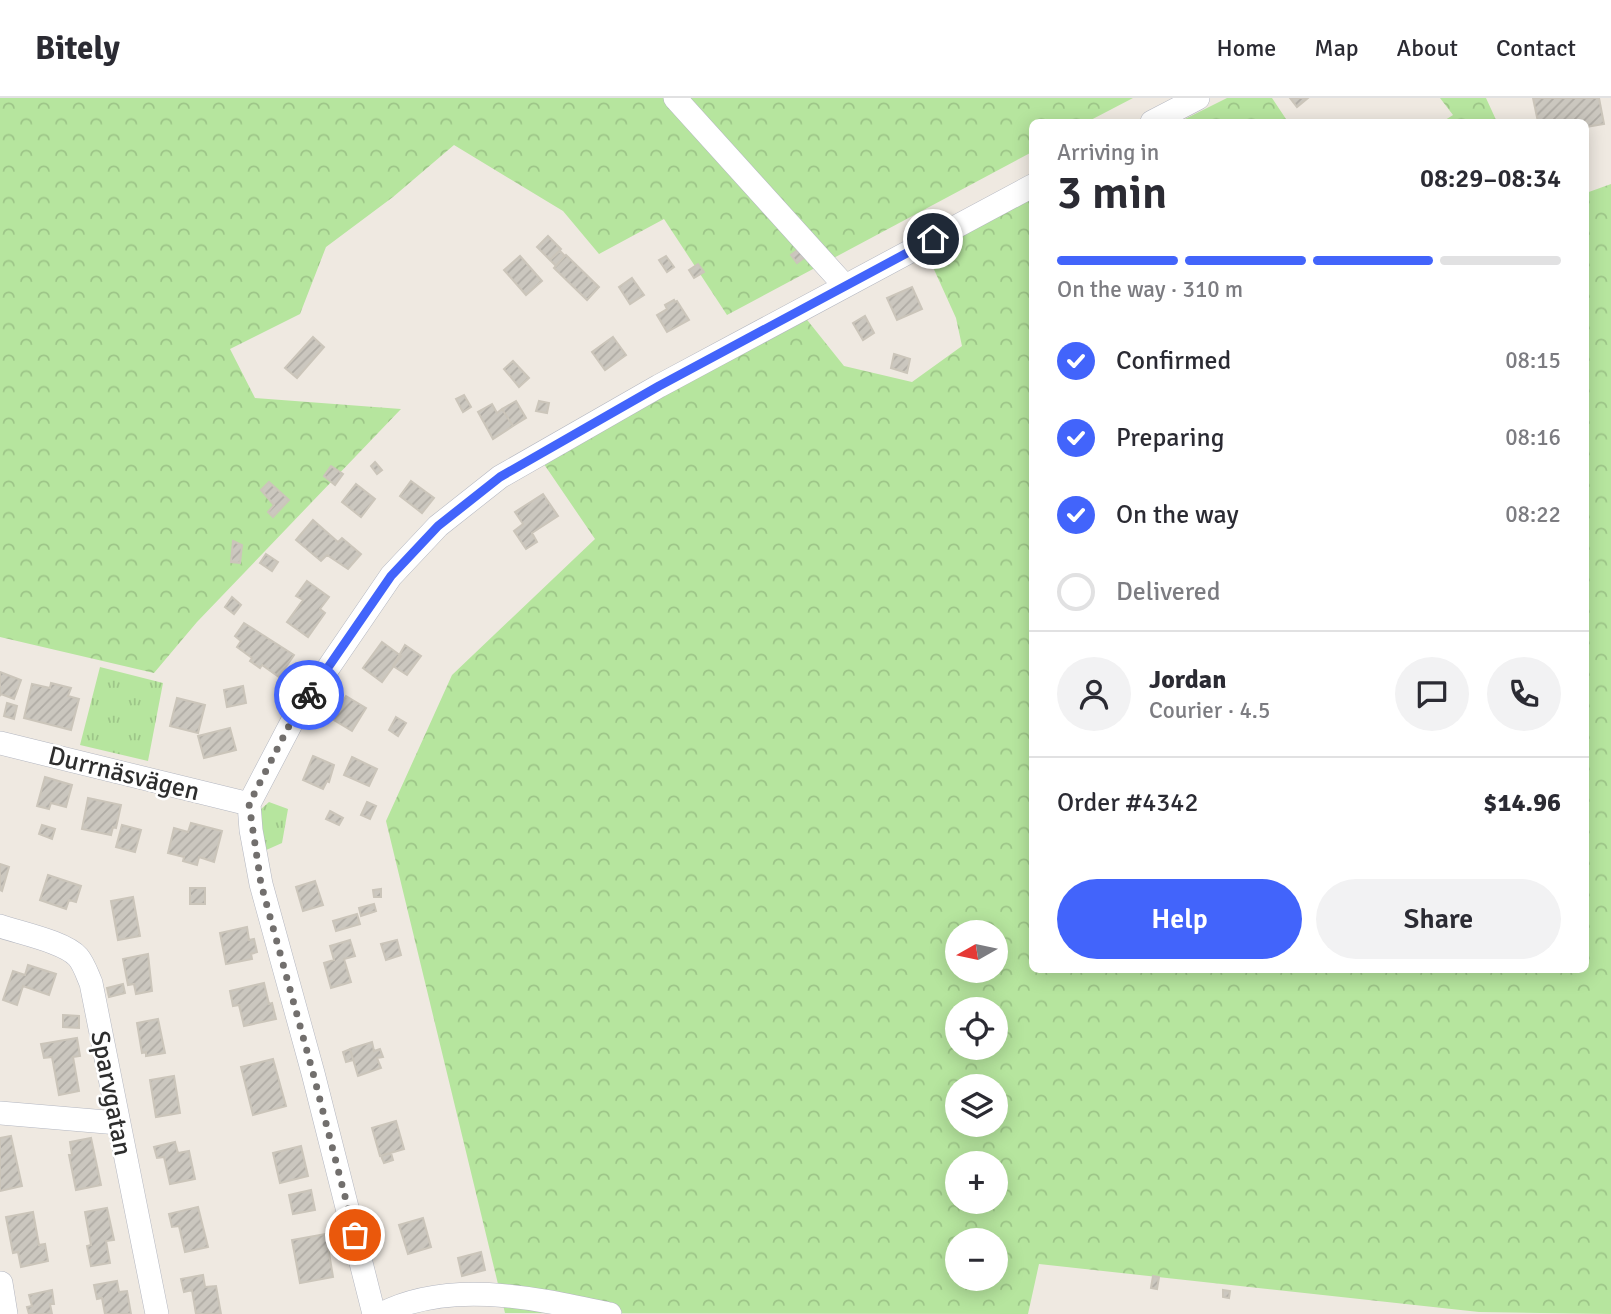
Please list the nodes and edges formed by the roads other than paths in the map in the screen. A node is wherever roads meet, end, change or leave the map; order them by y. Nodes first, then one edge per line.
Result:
1 (675, 98) edge
2 (1198, 98) edge
3 (1158, 119) edge
4 (1029, 188) edge
5 (845, 286) junction
6 (0, 743) edge
7 (249, 804) junction
8 (0, 926) edge
9 (0, 1113) edge
10 (118, 1123) junction
11 (1, 1283) edge
12 (6, 1314) edge
13 (158, 1314) edge
14 (374, 1314) edge
15 (381, 1314) edge
16 (610, 1314) edge

1 - 5 street
2 - 3 street
4 - 5 street
5 - 7 street
6 - 7 street, Durrnäsvägen
7 - 14 street
8 - 10 street, Sparvgatan
9 - 10 street
10 - 13 street, Sparvgatan
11 - 12 street
15 - 16 street

